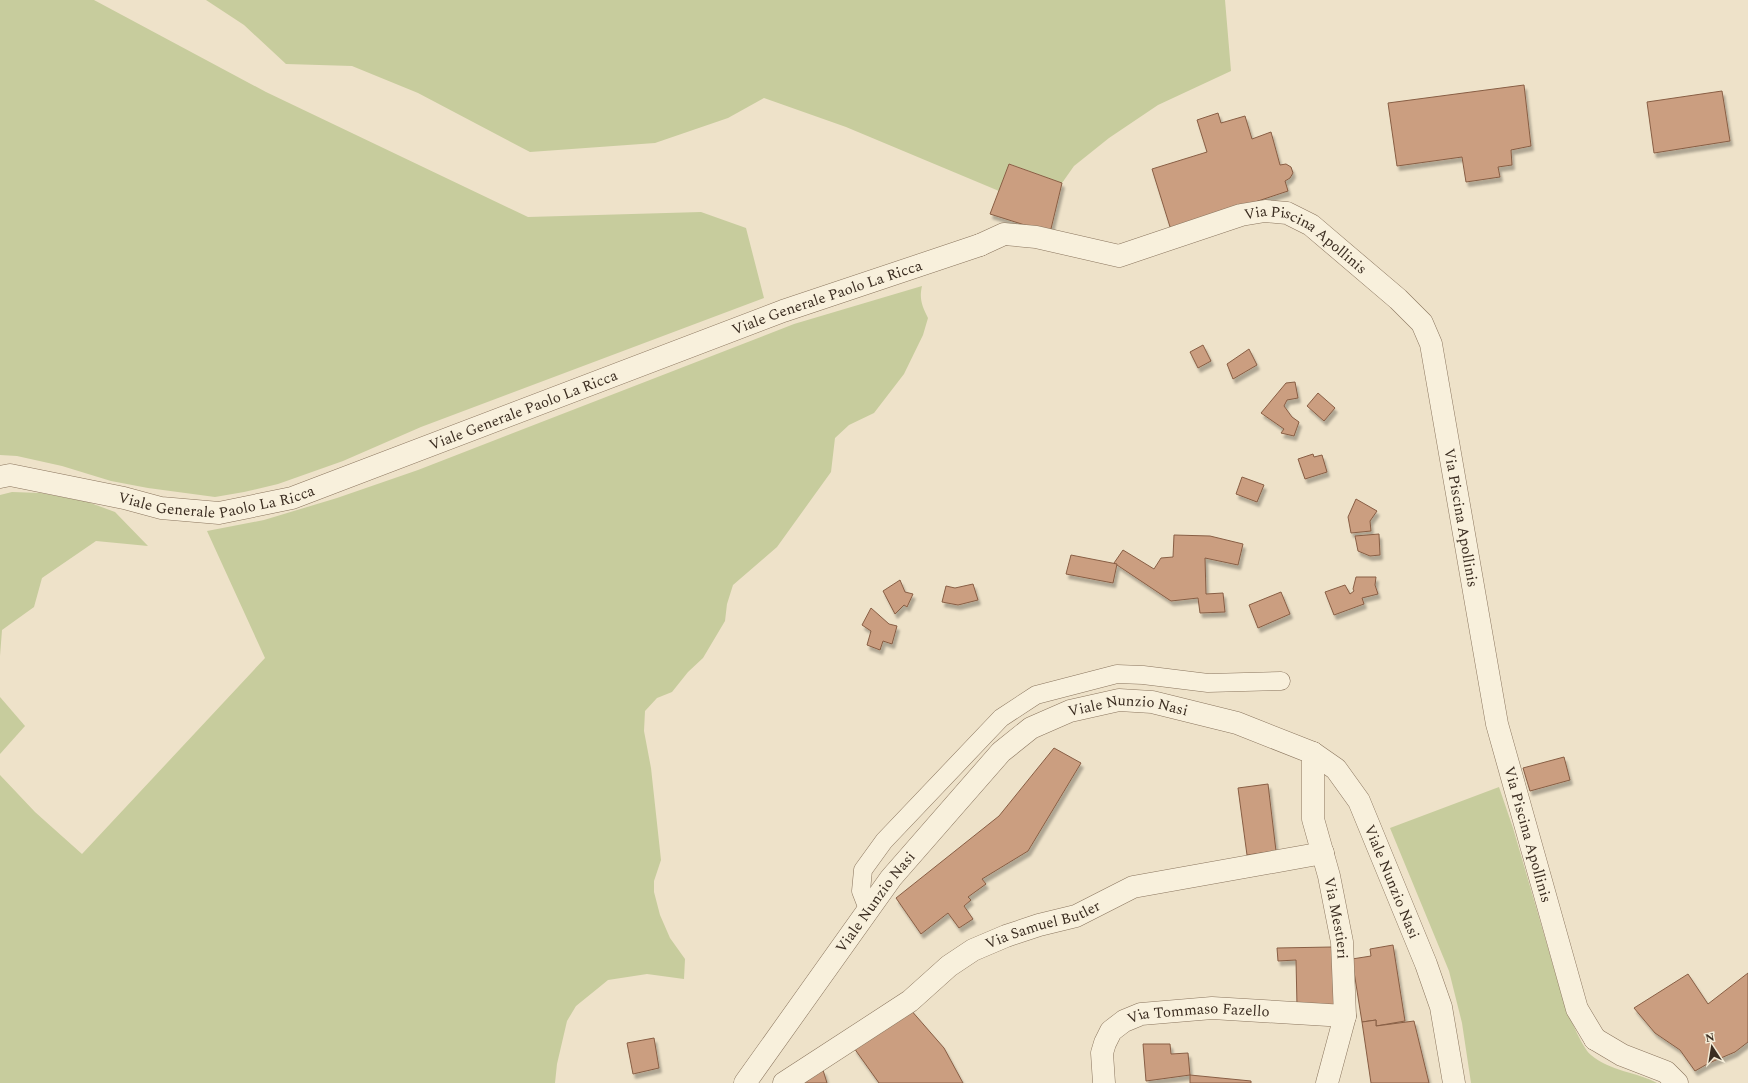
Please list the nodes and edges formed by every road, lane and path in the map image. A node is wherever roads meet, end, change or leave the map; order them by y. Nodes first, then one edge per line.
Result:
1 (1036, 237) joint
2 (0, 477) edge
3 (1281, 681) dead end
4 (1313, 753) junction
5 (1323, 853) junction
6 (868, 909) junction
7 (1345, 1016) junction
8 (751, 1079) edge
9 (790, 1079) edge
10 (1104, 1083) edge
11 (1327, 1083) edge
12 (1454, 1083) edge
13 (1677, 1083) edge

1 - 2 street, Viale Generale Paolo La Ricca
1 - 13 street, Via Piscina Apollinis
3 - 6 lane
4 - 5 street, Via Mestieri
4 - 6 street, Viale Nunzio Nasi
4 - 12 street, Viale Nunzio Nasi
5 - 7 street, Via Mestieri
5 - 9 street, Via Samuel Butler
6 - 8 street, Viale Nunzio Nasi
7 - 10 street, Via Tommaso Fazello
7 - 11 street, Via Mestieri

